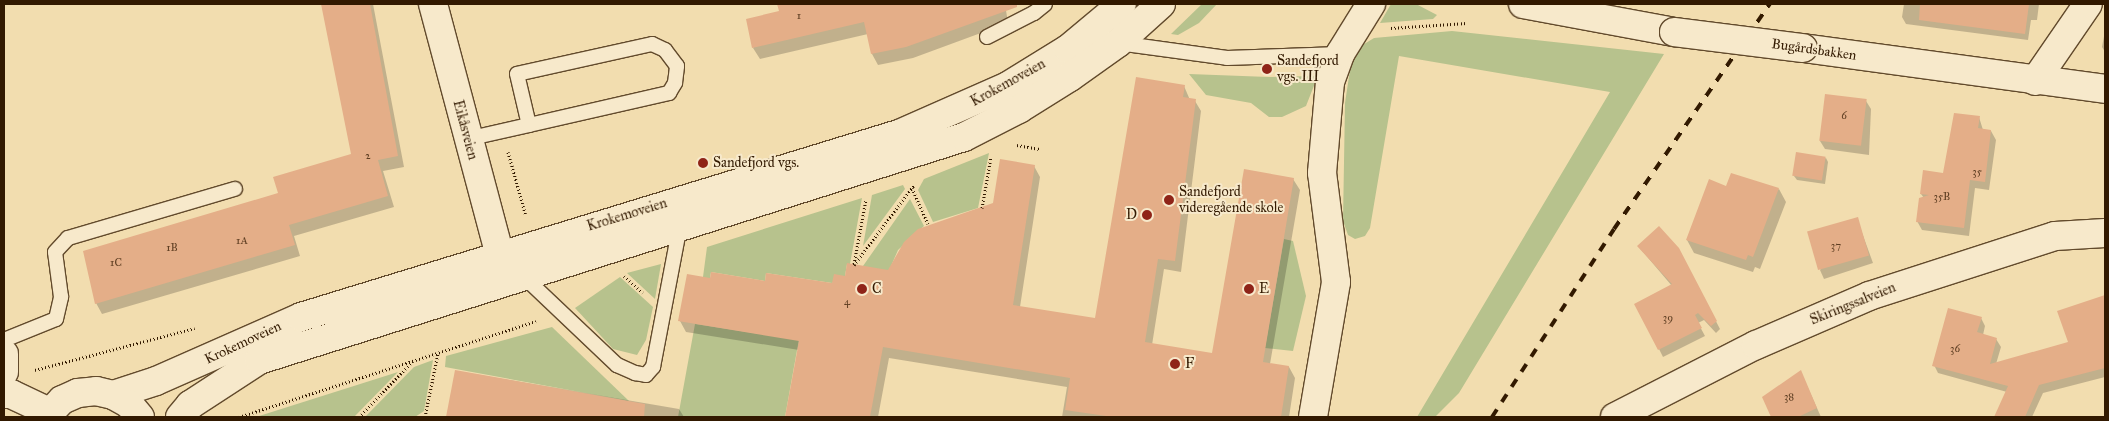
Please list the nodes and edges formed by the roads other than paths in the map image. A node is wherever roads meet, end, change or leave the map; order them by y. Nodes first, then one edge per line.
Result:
1 (433, 4) edge
2 (1045, 4) edge
3 (1122, 4) edge
4 (1161, 4) edge
5 (1371, 4) edge
6 (1523, 4) edge
7 (2088, 4) edge
8 (987, 37) dead end
9 (1118, 43) junction
10 (1340, 54) junction
11 (2035, 81) junction
12 (2105, 89) edge
13 (529, 125) junction
14 (467, 139) junction
15 (235, 189) dead end
16 (680, 226) junction
17 (2105, 233) edge
18 (500, 256) junction
19 (521, 274) junction
20 (4, 340) edge
21 (4, 354) edge
22 (4, 372) edge
23 (4, 394) edge
24 (114, 394) junction
25 (47, 415) edge
26 (140, 417) edge
27 (180, 417) edge
28 (1313, 417) edge
29 (1615, 417) edge

1 - 14 main road, Eikåsveien
2 - 8 lane
3 - 18 main road, Krokemoveien
4 - 9 main road, Krokemoveien
5 - 10 main road
6 - 11 main road, Bugårdsbakken, bridge
7 - 11 main road
9 - 10 lane
9 - 16 main road, Krokemoveien
10 - 28 main road
11 - 12 main road, Bugårdsbakken
13 - 13 lane
13 - 14 lane
14 - 18 main road, Eikåsveien
15 - 20 lane
16 - 19 main road, Krokemoveien
16 - 19 lane
17 - 29 main road, Skiringssalveien
18 - 24 main road, Krokemoveien
19 - 27 main road, Krokemoveien
21 - 22 main road
23 - 25 main road
24 - 25 main road, Krokemoveien
24 - 26 main road

